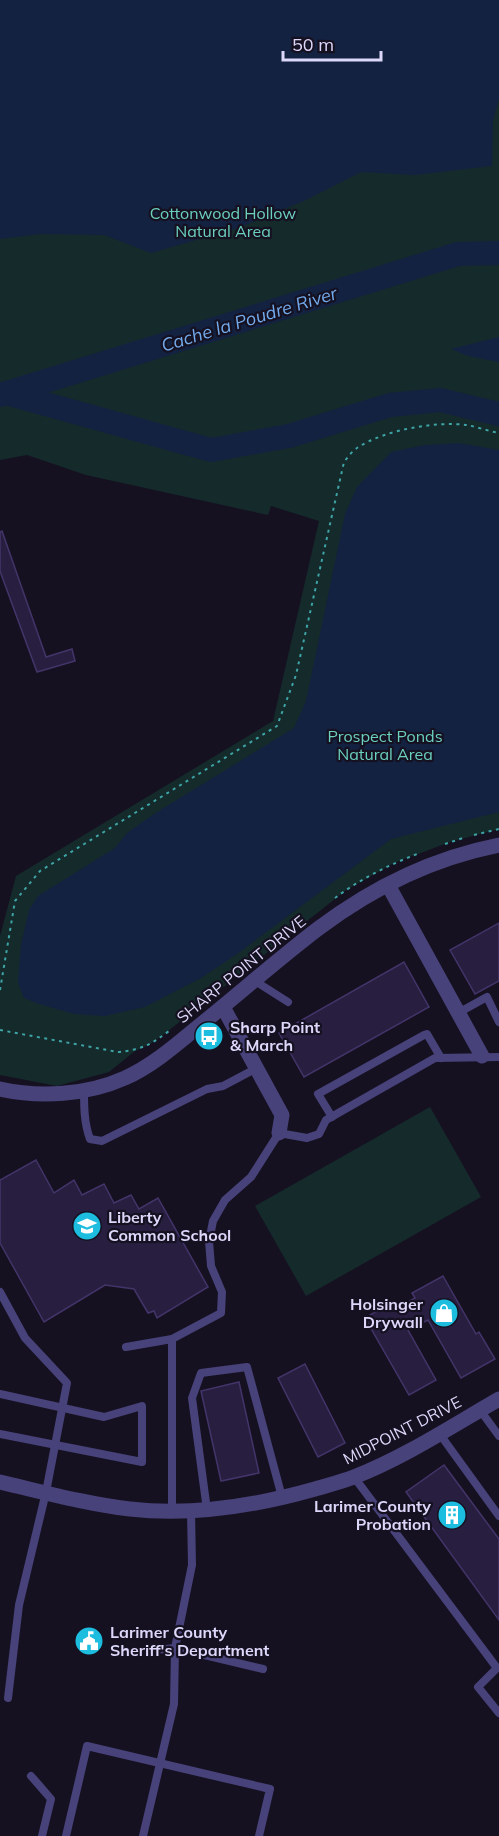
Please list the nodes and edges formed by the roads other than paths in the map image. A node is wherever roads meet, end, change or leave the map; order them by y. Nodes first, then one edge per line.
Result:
1 (499, 845) edge
2 (388, 885) junction
3 (255, 981) junction
4 (288, 1002) dead end
5 (223, 1007) junction
6 (458, 1013) junction
7 (499, 1022) edge
8 (482, 1056) junction
9 (499, 1057) edge
10 (441, 1058) junction
11 (257, 1068) junction
12 (0, 1089) edge
13 (84, 1089) junction
14 (332, 1117) junction
15 (279, 1134) junction
16 (0, 1292) edge
17 (172, 1339) junction
18 (126, 1347) dead end
19 (0, 1394) edge
20 (499, 1399) edge
21 (62, 1408) junction
22 (480, 1410) junction
23 (439, 1433) junction
24 (0, 1434) edge
25 (499, 1436) edge
26 (55, 1444) junction
27 (354, 1477) junction
28 (0, 1482) edge
29 (46, 1492) junction
30 (282, 1497) junction
31 (207, 1510) junction
32 (190, 1511) junction
33 (172, 1512) junction
34 (499, 1516) edge
35 (175, 1648) junction
36 (147, 1652) dead end
37 (262, 1669) dead end
38 (8, 1698) dead end
39 (499, 1713) edge
40 (160, 1763) junction
41 (31, 1776) dead end
42 (42, 1836) edge
43 (66, 1836) edge
44 (143, 1836) edge
45 (259, 1836) edge

1 - 2 street, SHARP POINT DRIVE
2 - 3 street, SHARP POINT DRIVE
2 - 6 street
3 - 4 lane
3 - 5 street, SHARP POINT DRIVE
5 - 11 street
5 - 13 street, SHARP POINT DRIVE
6 - 7 lane
6 - 8 street
8 - 9 lane
8 - 10 lane
10 - 14 lane
10 - 14 lane
11 - 13 lane
11 - 15 street
12 - 13 street, SHARP POINT DRIVE
14 - 15 lane
15 - 17 lane
16 - 21 lane
17 - 18 lane
17 - 33 lane
19 - 21 lane
20 - 22 street, MIDPOINT DRIVE
21 - 26 lane
21 - 26 lane
22 - 23 street, MIDPOINT DRIVE
22 - 25 lane
23 - 27 street, MIDPOINT DRIVE
23 - 34 lane
24 - 26 lane
26 - 29 lane
27 - 30 street, MIDPOINT DRIVE
27 - 39 lane
28 - 29 street, MIDPOINT DRIVE
29 - 33 street, MIDPOINT DRIVE
29 - 38 lane
30 - 31 street, MIDPOINT DRIVE
30 - 31 lane
31 - 32 street, MIDPOINT DRIVE
32 - 33 street, MIDPOINT DRIVE
32 - 35 lane
35 - 36 lane
35 - 37 lane
35 - 40 lane
40 - 43 lane
40 - 44 lane
40 - 45 lane
41 - 42 lane

